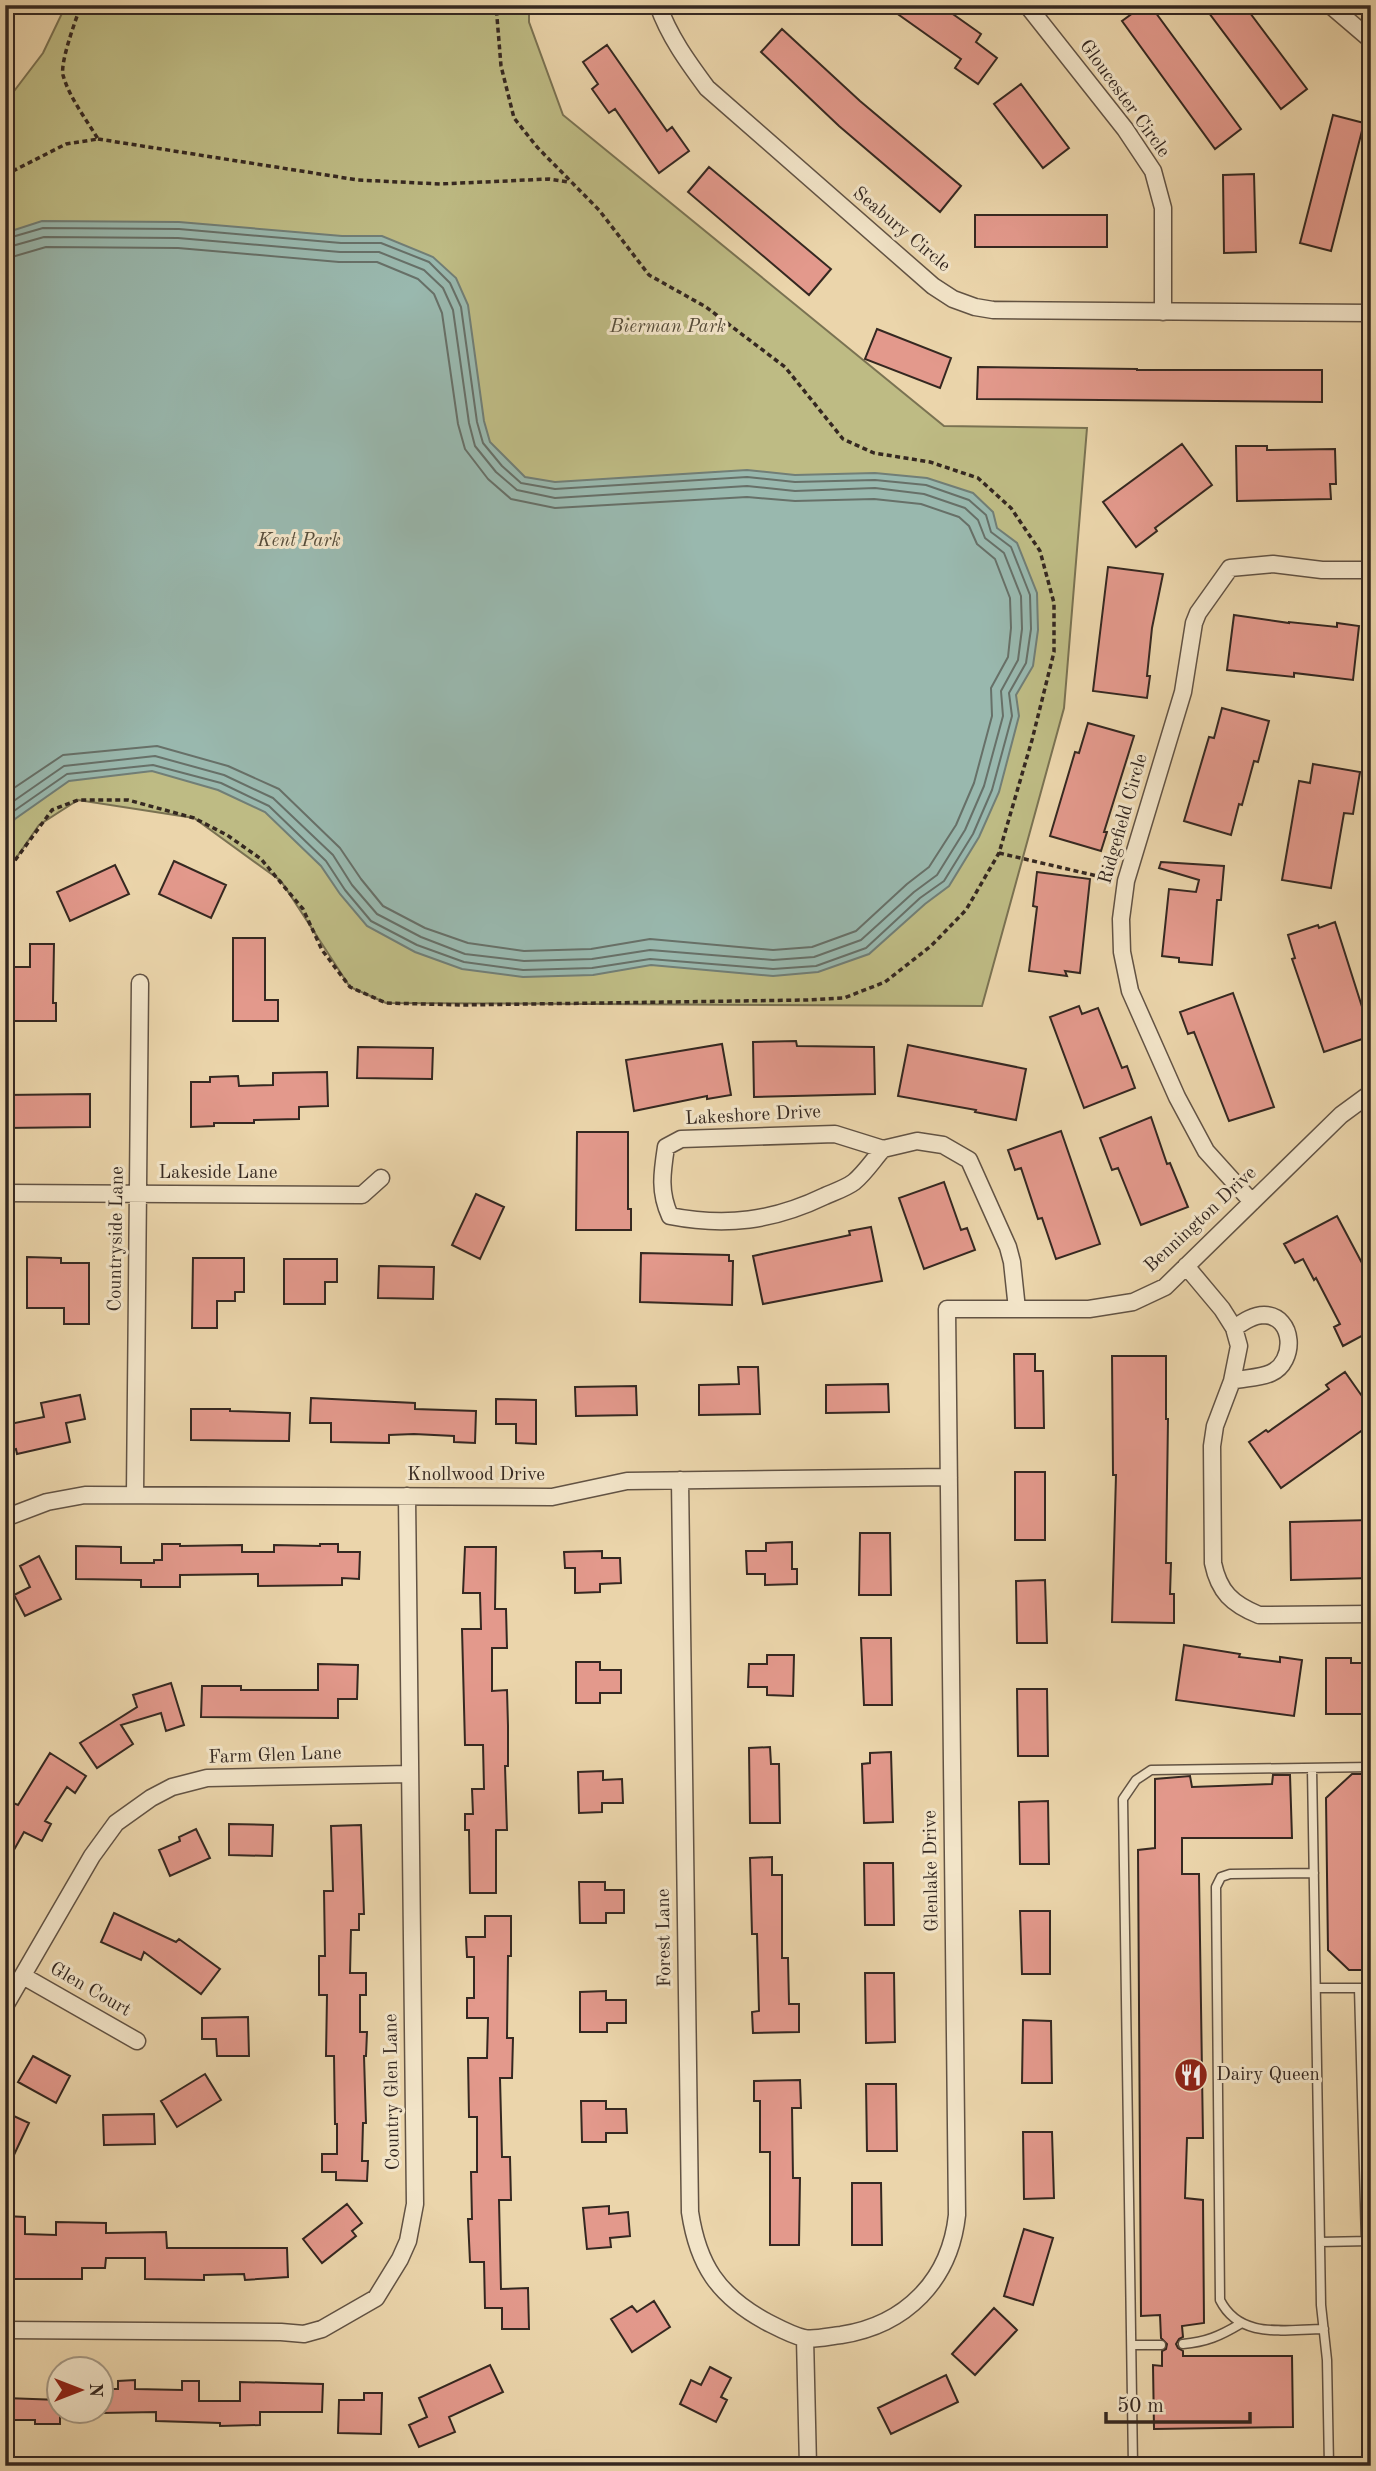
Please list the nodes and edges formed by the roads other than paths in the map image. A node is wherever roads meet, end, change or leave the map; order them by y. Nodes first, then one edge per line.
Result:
1 (658, 5) edge
2 (1027, 5) edge
3 (1330, 5) edge
4 (1371, 40) edge
5 (1163, 312) junction
6 (1371, 313) edge
7 (1371, 570) edge
8 (140, 984) dead end
9 (1371, 1093) edge
10 (883, 1149) junction
11 (382, 1178) dead end
12 (5, 1193) edge
13 (138, 1194) junction
14 (1252, 1202) junction
15 (1186, 1266) junction
16 (947, 1309) joint
17 (1017, 1309) junction
18 (1234, 1328) junction
19 (1232, 1381) junction
20 (949, 1477) junction
21 (680, 1480) junction
22 (135, 1494) junction
23 (407, 1496) junction
24 (5, 1518) edge
25 (1371, 1614) edge
26 (1371, 1767) edge
27 (1312, 1768) junction
28 (410, 1773) junction
29 (1314, 1873) junction
30 (23, 1976) junction
31 (1371, 1987) edge
32 (1316, 1988) junction
33 (1359, 1988) junction
34 (5, 2006) edge
35 (136, 2041) dead end
36 (1368, 2205) edge
37 (1368, 2241) edge
38 (1320, 2242) junction
39 (1240, 2323) junction
40 (1324, 2329) junction
41 (5, 2330) edge
42 (805, 2338) junction
43 (1183, 2344) dead end
44 (1132, 2345) junction
45 (1161, 2345) dead end
46 (808, 2466) edge
47 (1133, 2466) edge
48 (1329, 2466) edge

1 - 5 street, Seabury Circle
2 - 5 street, Gloucester Circle
3 - 4 street
5 - 6 street, Seabury Circle
7 - 14 street, Ridgefield Circle
8 - 13 street, Countryside Lane
9 - 14 street, Bennington Drive
10 - 10 street, Lakeshore Drive
10 - 17 street
11 - 13 street, Lakeside Lane
12 - 13 street, Lakeside Lane
13 - 22 street, Countryside Lane
14 - 15 street, Bennington Drive
15 - 17 street, Bennington Drive
15 - 18 street
16 - 17 street, Bennington Drive
16 - 20 street, Glenlake Drive
18 - 19 street
18 - 19 street
19 - 25 street
20 - 21 street, Knollwood Drive
20 - 42 street, Glenlake Drive
21 - 23 street, Knollwood Drive
21 - 42 street, Forest Lane
22 - 23 street, Knollwood Drive
22 - 24 street, Knollwood Drive
23 - 28 street, Country Glen Lane
26 - 27 lane
27 - 29 lane
27 - 44 lane
28 - 30 street, Farm Glen Lane
28 - 41 street, Country Glen Lane
29 - 32 lane
29 - 39 lane
30 - 34 street, Farm Glen Lane
30 - 35 street, Glen Court
31 - 33 lane
32 - 33 lane
32 - 38 lane
33 - 36 lane
36 - 37 lane
37 - 38 lane
38 - 40 lane
39 - 40 lane
39 - 43 lane
40 - 48 lane
42 - 46 street
44 - 45 lane
44 - 47 lane

